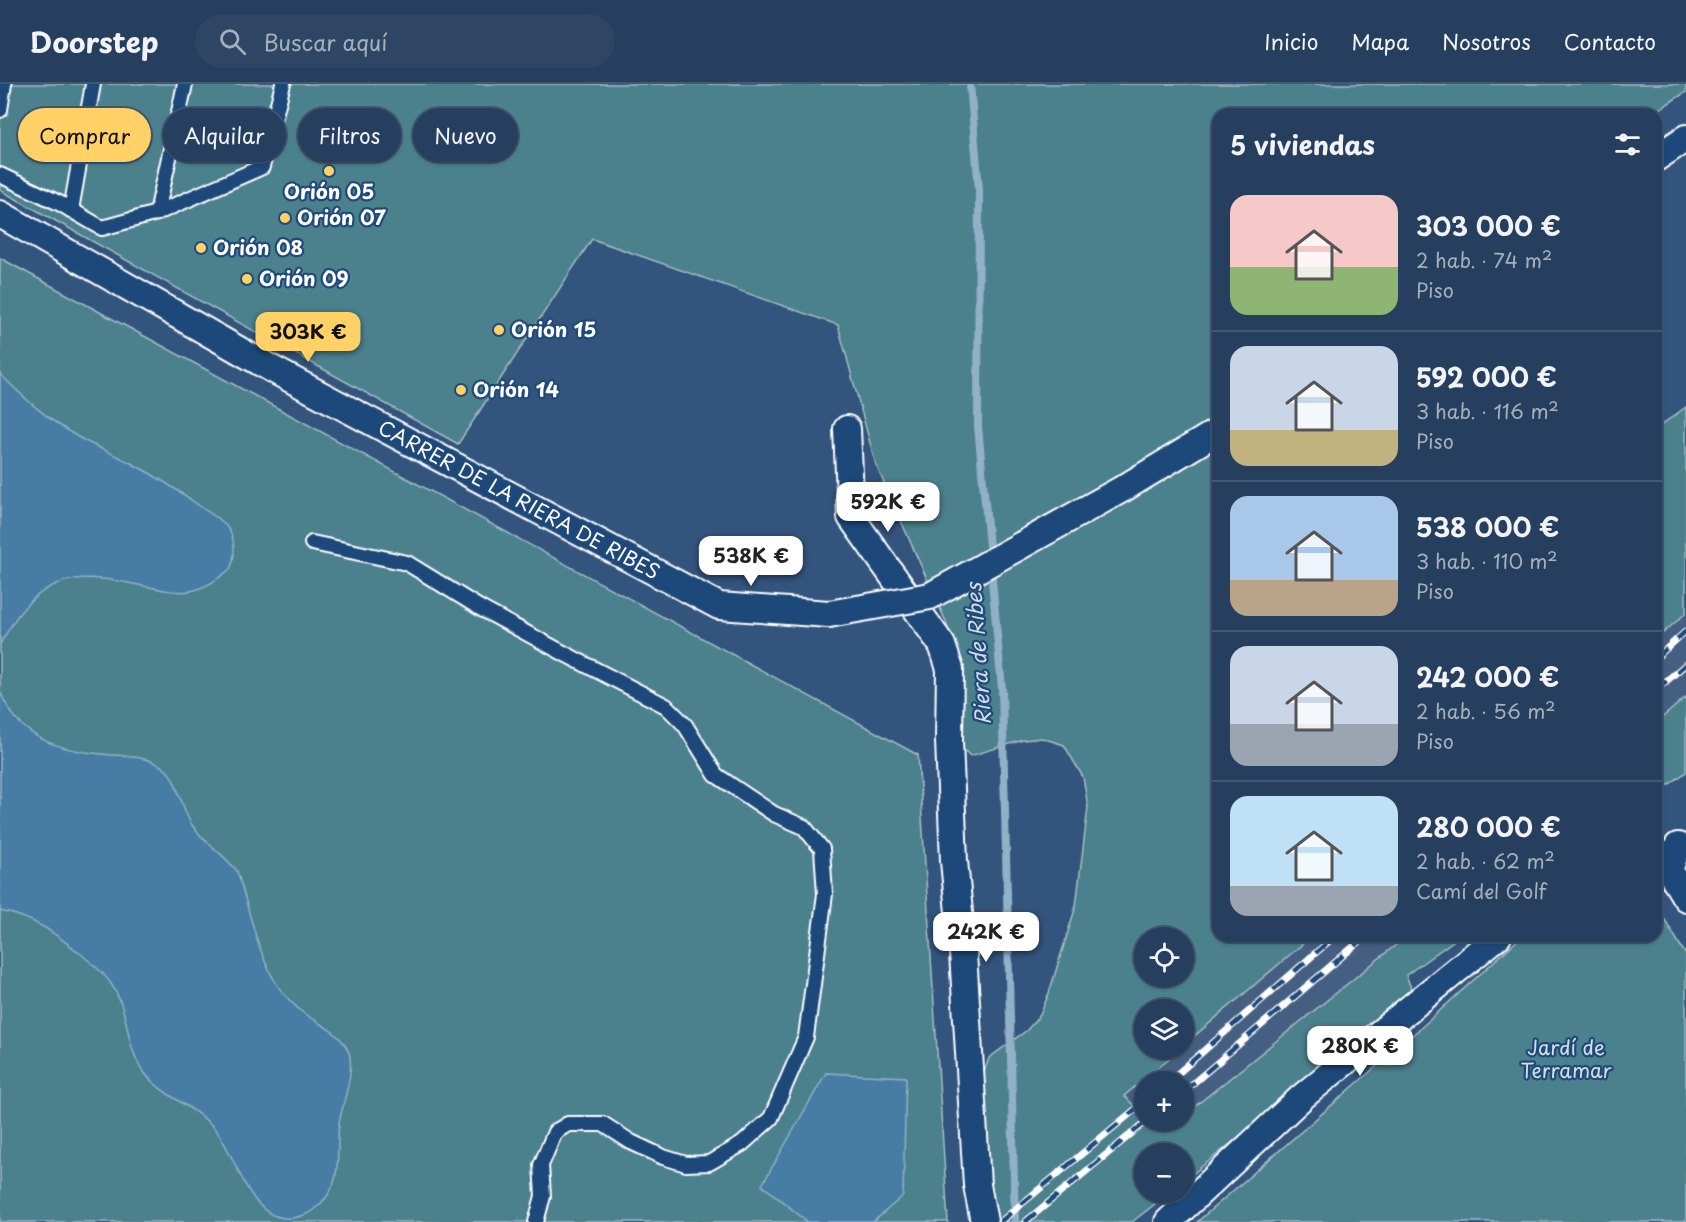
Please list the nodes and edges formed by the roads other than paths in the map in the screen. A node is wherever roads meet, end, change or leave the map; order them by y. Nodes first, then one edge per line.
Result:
1 (4, 84) edge
2 (93, 84) edge
3 (185, 84) edge
4 (283, 84) edge
5 (0, 110) edge
6 (1686, 138) edge
7 (1662, 154) edge
8 (0, 175) edge
9 (71, 210) junction
10 (156, 213) junction
11 (0, 214) edge
12 (847, 429) dead end
13 (1212, 434) edge
14 (312, 543) dead end
15 (1673, 843) edge
16 (1686, 898) edge
17 (1491, 942) edge
18 (536, 1222) edge
19 (984, 1222) edge
20 (1168, 1222) edge

1 - 5 lane
2 - 9 lane
3 - 10 lane
4 - 10 lane
6 - 7 street
8 - 9 lane
9 - 10 lane
11 - 13 street, CARRER DE LA RIERA DE RIBES, bridge
12 - 19 street
14 - 18 lane
15 - 16 street
17 - 20 street

